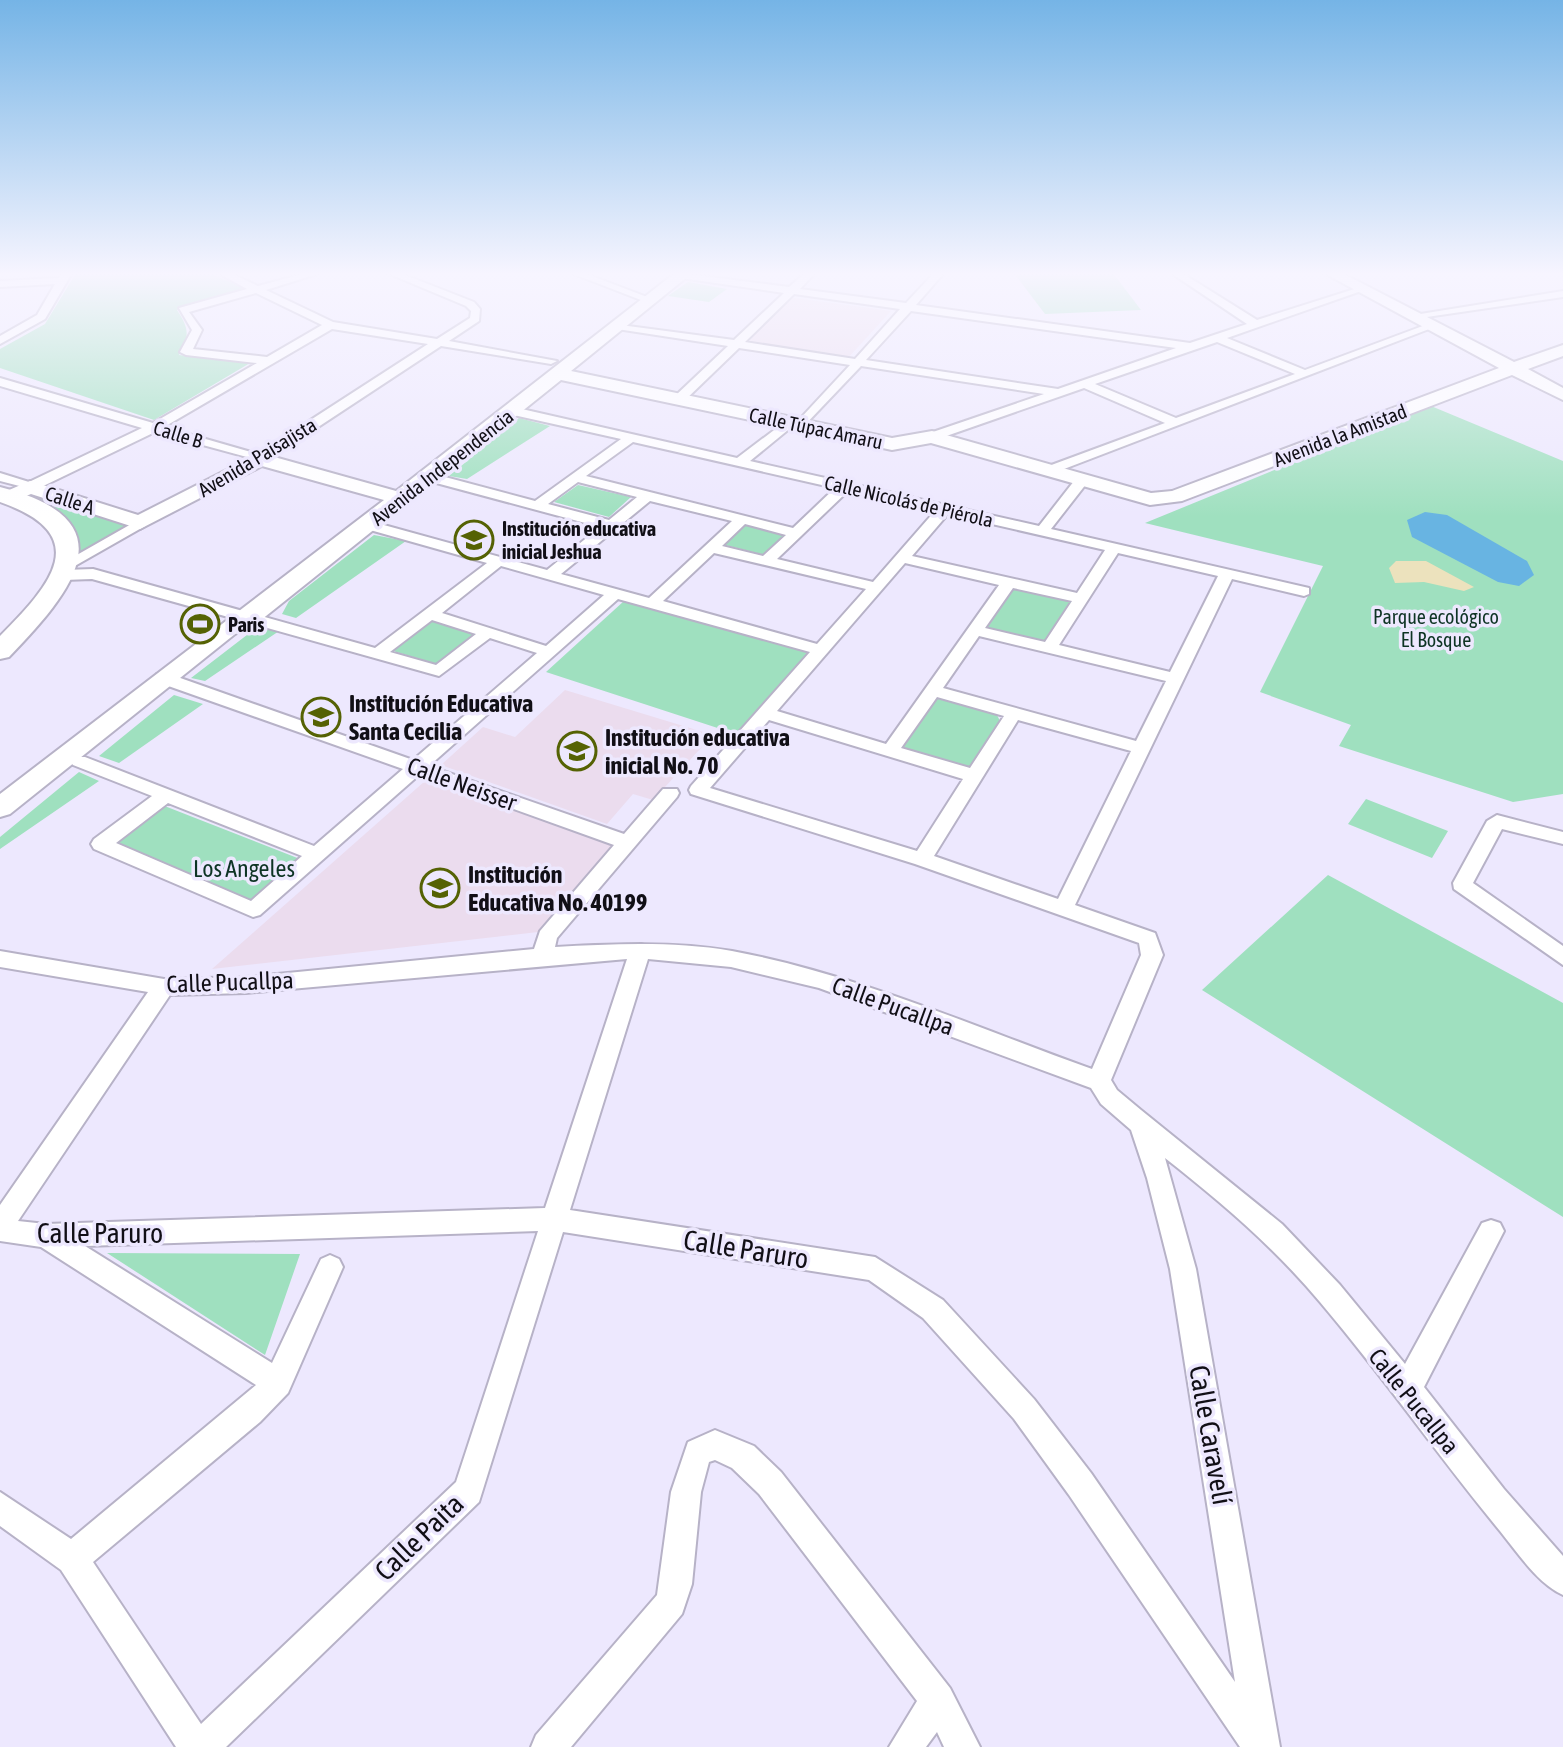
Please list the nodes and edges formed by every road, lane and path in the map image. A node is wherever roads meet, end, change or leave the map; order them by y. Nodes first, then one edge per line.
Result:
1 (210, 355) edge
2 (281, 355) edge
3 (421, 355) edge
4 (492, 355) edge
5 (568, 355) edge
6 (575, 355) edge
7 (727, 355) edge
8 (801, 355) edge
9 (866, 355) edge
10 (1170, 355) edge
11 (1258, 355) edge
12 (1357, 355) edge
13 (1488, 355) edge
14 (1552, 355) edge
15 (270, 361) junction
16 (858, 363) junction
17 (555, 368) junction
18 (1516, 369) junction
19 (1305, 374) junction
20 (1084, 384) junction
21 (3, 385) edge
22 (1058, 393) junction
23 (1563, 395) edge
24 (679, 399) junction
25 (513, 411) junction
26 (795, 423) junction
27 (1176, 423) junction
28 (155, 427) junction
29 (632, 437) junction
30 (932, 437) junction
31 (260, 459) junction
32 (740, 462) junction
33 (1051, 470) junction
34 (430, 477) junction
35 (576, 478) junction
36 (1083, 479) junction
37 (846, 486) junction
38 (10, 489) edge
39 (379, 493) junction
40 (648, 495) junction
41 (402, 499) junction
42 (1163, 499) joint
43 (538, 505) junction
44 (945, 509) junction
45 (741, 520) junction
46 (140, 523) junction
47 (368, 525) junction
48 (611, 525) junction
49 (1042, 532) junction
50 (796, 533) junction
51 (709, 547) junction
52 (1114, 547) junction
53 (902, 558) junction
54 (500, 560) junction
55 (766, 561) junction
56 (66, 569) junction
57 (1227, 573) junction
58 (551, 574) junction
59 (1009, 582) junction
60 (875, 587) junction
61 (1304, 591) dead end
62 (616, 593) junction
63 (1082, 599) junction
64 (652, 603) junction
65 (430, 614) junction
66 (248, 619) junction
67 (975, 630) junction
68 (488, 632) junction
69 (1051, 646) junction
70 (821, 650) junction
71 (0, 651) edge
72 (549, 652) junction
73 (378, 654) junction
74 (1175, 678) junction
75 (170, 681) junction
76 (934, 691) junction
77 (764, 713) junction
78 (1014, 713) junction
79 (1140, 748) junction
80 (891, 750) junction
81 (79, 761) junction
82 (418, 768) junction
83 (975, 776) junction
84 (670, 793) dead end
85 (167, 794) junction
86 (1, 811) edge
87 (1563, 838) edge
88 (625, 842) junction
89 (317, 855) junction
90 (922, 859) junction
91 (1063, 909) junction
92 (640, 950) junction
93 (543, 956) junction
94 (1563, 957) edge
95 (0, 959) edge
96 (164, 987) junction
97 (1099, 1081) junction
98 (1142, 1126) junction
99 (554, 1219) junction
100 (0, 1228) edge
101 (1491, 1231) dead end
102 (46, 1236) junction
103 (330, 1267) dead end
104 (278, 1383) junction
105 (1407, 1390) junction
106 (0, 1507) edge
107 (72, 1559) junction
108 (1563, 1579) edge
109 (938, 1700) junction
110 (199, 1747) edge
111 (548, 1747) edge
112 (906, 1747) edge
113 (963, 1747) edge
114 (1262, 1747) edge

1 - 15 street
2 - 15 street
3 - 31 street, Avenida Paisajista
4 - 17 street
5 - 17 street
6 - 17 street, Avenida Independencia
7 - 24 street
8 - 16 street
9 - 16 street
10 - 20 street
11 - 19 street
12 - 19 street
13 - 18 street
14 - 18 street, Avenida la Amistad
15 - 28 street
16 - 22 street
16 - 26 street
17 - 24 street, Calle Túpac Amaru
17 - 25 street, Avenida Independencia
17 - 39 street
18 - 23 street
18 - 42 street, Avenida la Amistad
19 - 27 street
20 - 22 street
20 - 27 street
21 - 28 street, Calle B
22 - 30 street
24 - 26 street, Calle Túpac Amaru
25 - 29 street, Calle Nicolás de Piérola
25 - 34 street, Avenida Independencia
26 - 30 street, Calle Túpac Amaru
26 - 32 street
27 - 33 street
28 - 31 street, Calle B
28 - 38 street
29 - 32 street, Calle Nicolás de Piérola
29 - 35 street
30 - 33 street, Calle Túpac Amaru
31 - 39 street, Calle B
31 - 46 street, Avenida Paisajista
32 - 37 street, Calle Nicolás de Piérola
33 - 36 street, Calle Túpac Amaru
34 - 41 street, Avenida Independencia
34 - 43 street
35 - 40 street
35 - 43 street
36 - 42 street, Calle Túpac Amaru
36 - 49 street
37 - 44 street, Calle Nicolás de Piérola
37 - 50 street
38 - 46 street, Calle A
38 - 56 main road
39 - 41 street, Calle B
40 - 45 street
40 - 48 street
41 - 47 street, Avenida Independencia
43 - 48 street
44 - 49 street, Calle Nicolás de Piérola
44 - 53 street
45 - 50 street
45 - 51 street
46 - 56 street, Avenida Paisajista
47 - 54 street
47 - 66 street, Avenida Independencia
48 - 58 street
49 - 52 street, Calle Nicolás de Piérola
50 - 55 street
51 - 55 street
51 - 64 street
52 - 57 street, Calle Nicolás de Piérola
52 - 63 street
53 - 59 street
53 - 60 street
54 - 58 street
54 - 65 street
55 - 60 street
56 - 66 street
56 - 71 main road
57 - 61 street, Calle Nicolás de Piérola
57 - 74 street
58 - 62 street
59 - 63 street
59 - 67 street
60 - 70 street
62 - 64 street
62 - 72 street
63 - 69 street
64 - 70 street
65 - 68 street
65 - 73 street
66 - 73 street
66 - 75 street, Avenida Independencia
67 - 69 street
67 - 76 street
68 - 72 street
68 - 73 street
69 - 74 street
70 - 77 street
72 - 82 street
74 - 79 street
75 - 81 street, Avenida Independencia
75 - 82 street, Calle Neisser
75 - 86 street, Avenida Independencia
76 - 78 street
76 - 80 street
77 - 80 street
77 - 90 street
78 - 79 street
78 - 83 street
79 - 91 street
80 - 83 street
81 - 85 street
81 - 86 street, Avenida Independencia
82 - 88 street, Calle Neisser
82 - 89 street
83 - 90 street
84 - 88 street
85 - 89 street
85 - 89 street
87 - 94 street
88 - 93 street
90 - 91 street
91 - 97 street
92 - 93 street, Calle Pucallpa
92 - 97 street, Calle Pucallpa
92 - 99 street, Calle Paita
93 - 96 street, Calle Pucallpa
95 - 96 street, Calle Pucallpa
96 - 100 street
97 - 98 street, Calle Pucallpa
98 - 105 street, Calle Pucallpa
98 - 114 street, Calle Caravelí
99 - 102 street, Calle Paruro
99 - 110 street, Calle Paita
99 - 114 street, Calle Paruro
100 - 102 street, Calle Paruro
101 - 105 street
102 - 104 street
103 - 104 street
104 - 107 street
105 - 108 street, Calle Pucallpa
106 - 107 street
107 - 110 street
109 - 111 street
109 - 112 street
109 - 113 street

